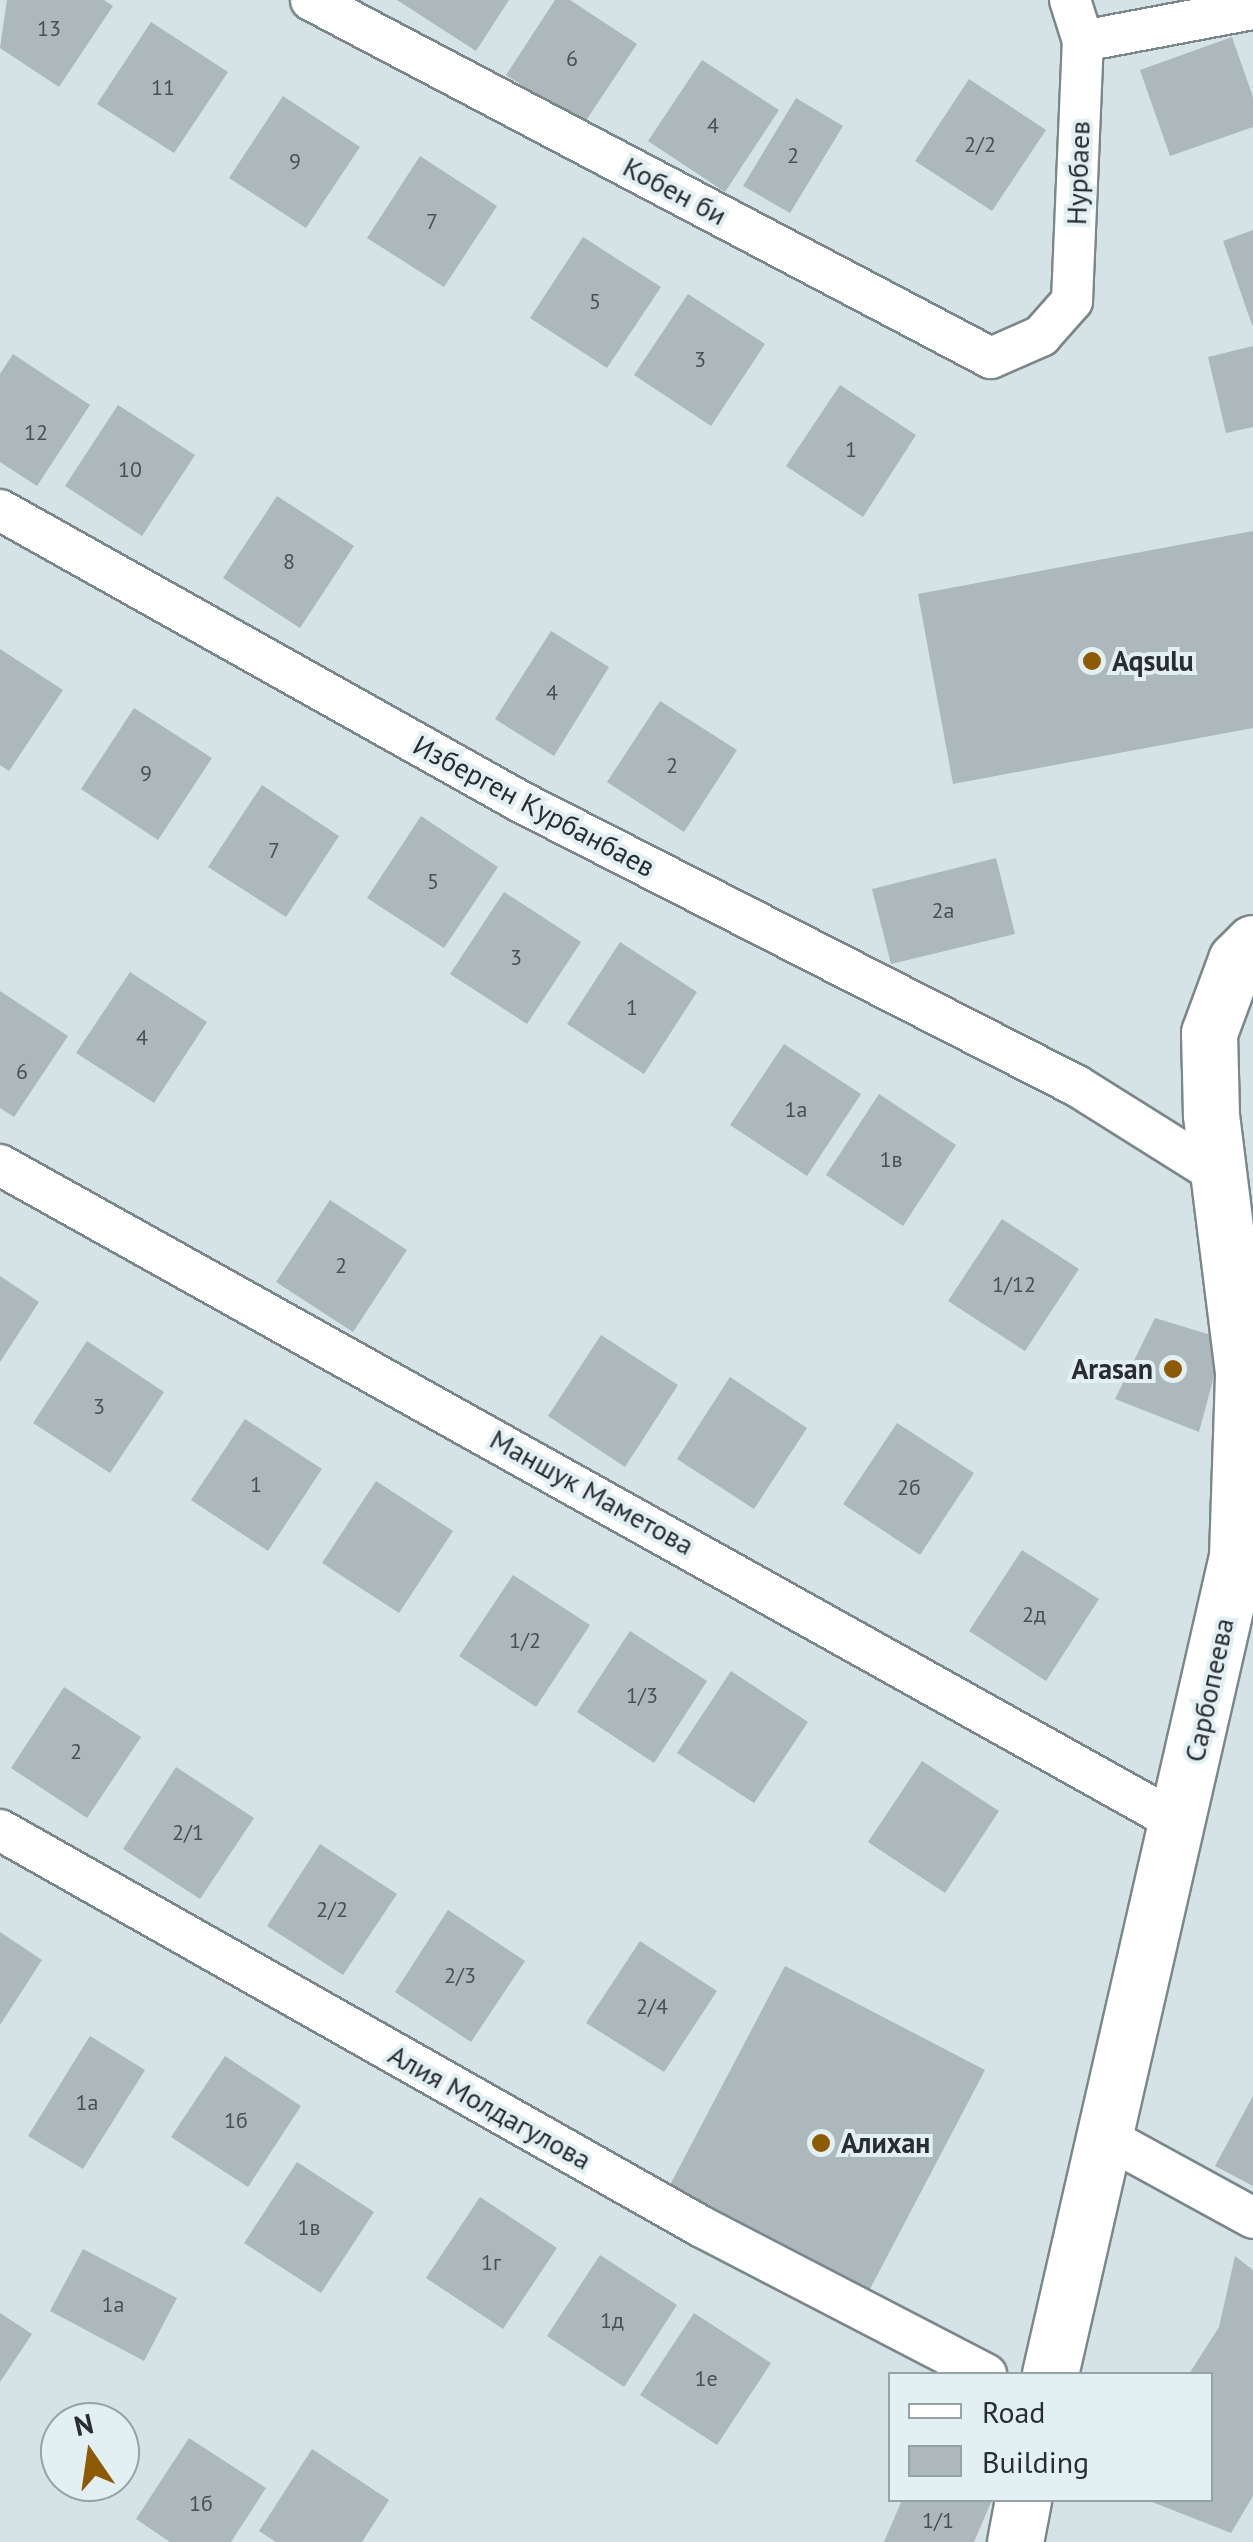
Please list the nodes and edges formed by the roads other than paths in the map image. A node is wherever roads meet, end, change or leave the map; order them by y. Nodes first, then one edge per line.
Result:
1 (312, 0) edge
2 (1070, 0) edge
3 (1253, 9) edge
4 (1083, 41) junction
5 (1041, 336) joint
6 (0, 510) edge
7 (1253, 944) edge
8 (0, 1165) edge
9 (1222, 1178) junction
10 (1245, 1555) edge
11 (1182, 1824) junction
12 (0, 1830) edge
13 (1109, 2139) junction
14 (1253, 2218) edge
15 (982, 2372) edge
16 (1051, 2372) edge
17 (1024, 2502) edge
18 (1015, 2542) edge

1 - 5 street, Кобен би
2 - 4 street, Нурбаев
3 - 4 street
4 - 5 street, Нурбаев
6 - 9 street, Изберген Курбанбаев
7 - 9 street, Сарбопеева
8 - 11 street, Маншук Маметова
9 - 10 street, Сарбопеева
10 - 11 street, Сарбопеева
11 - 13 street, Сарбопеева
12 - 15 street, Алия Молдагулова
13 - 14 street
13 - 16 street, Сарбопеева
17 - 18 street

